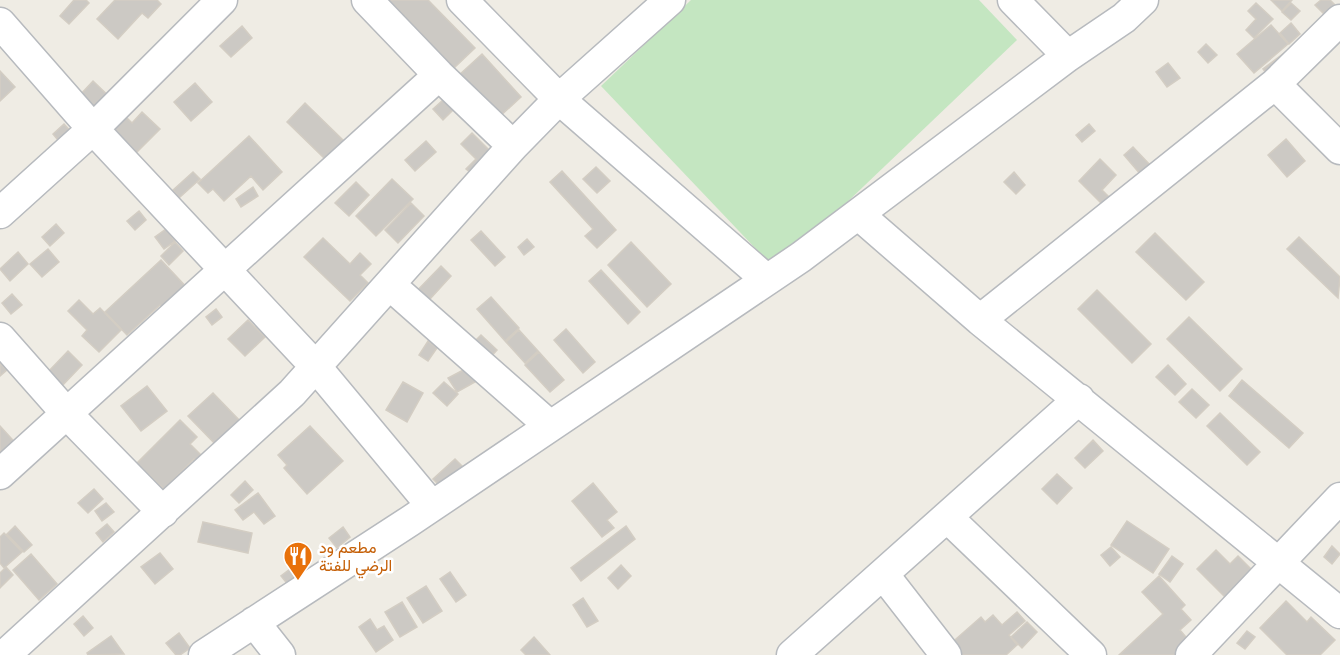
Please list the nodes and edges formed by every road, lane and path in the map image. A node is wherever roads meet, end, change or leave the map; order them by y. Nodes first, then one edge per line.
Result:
1 (222, 0) edge
2 (367, 0) edge
3 (462, 0) edge
4 (670, 0) edge
5 (1013, 0) edge
6 (1143, 0) edge
7 (1340, 20) edge
8 (0, 23) edge
9 (1068, 57) junction
10 (439, 75) junction
11 (1275, 84) junction
12 (559, 99) junction
13 (93, 129) junction
14 (513, 146) junction
15 (1340, 149) edge
16 (0, 213) edge
17 (859, 214) junction
18 (225, 270) junction
19 (765, 279) junction
20 (390, 285) junction
21 (980, 320) junction
22 (0, 338) edge
23 (316, 368) junction
24 (1079, 399) junction
25 (68, 415) junction
26 (550, 426) junction
27 (0, 474) edge
28 (1340, 498) edge
29 (432, 506) junction
30 (163, 512) junction
31 (947, 517) junction
32 (1278, 563) junction
33 (883, 574) junction
34 (1340, 614) edge
35 (254, 622) junction
36 (0, 652) edge
37 (4, 655) edge
38 (204, 655) edge
39 (280, 655) edge
40 (792, 655) edge
41 (946, 655) edge
42 (1091, 655) edge
43 (1191, 655) edge

1 - 13 street
2 - 10 street
3 - 12 street
4 - 12 street
5 - 9 street
6 - 9 street
7 - 11 street
8 - 13 street
9 - 17 street
10 - 14 street
10 - 18 street
11 - 15 street
11 - 21 street
12 - 14 street
12 - 19 street
13 - 16 street
13 - 18 street
14 - 20 street
17 - 19 street
17 - 21 street
18 - 23 street
18 - 25 street
19 - 26 street
20 - 23 street
20 - 26 street
21 - 24 street
22 - 25 street
23 - 29 street
23 - 30 street
24 - 31 street
24 - 32 street
25 - 27 street
25 - 30 street
26 - 29 street
28 - 32 street
29 - 35 street
30 - 37 street
31 - 33 street
31 - 42 street
32 - 34 street
32 - 43 street
33 - 40 street
33 - 41 street
35 - 38 street
35 - 39 street
36 - 37 street

